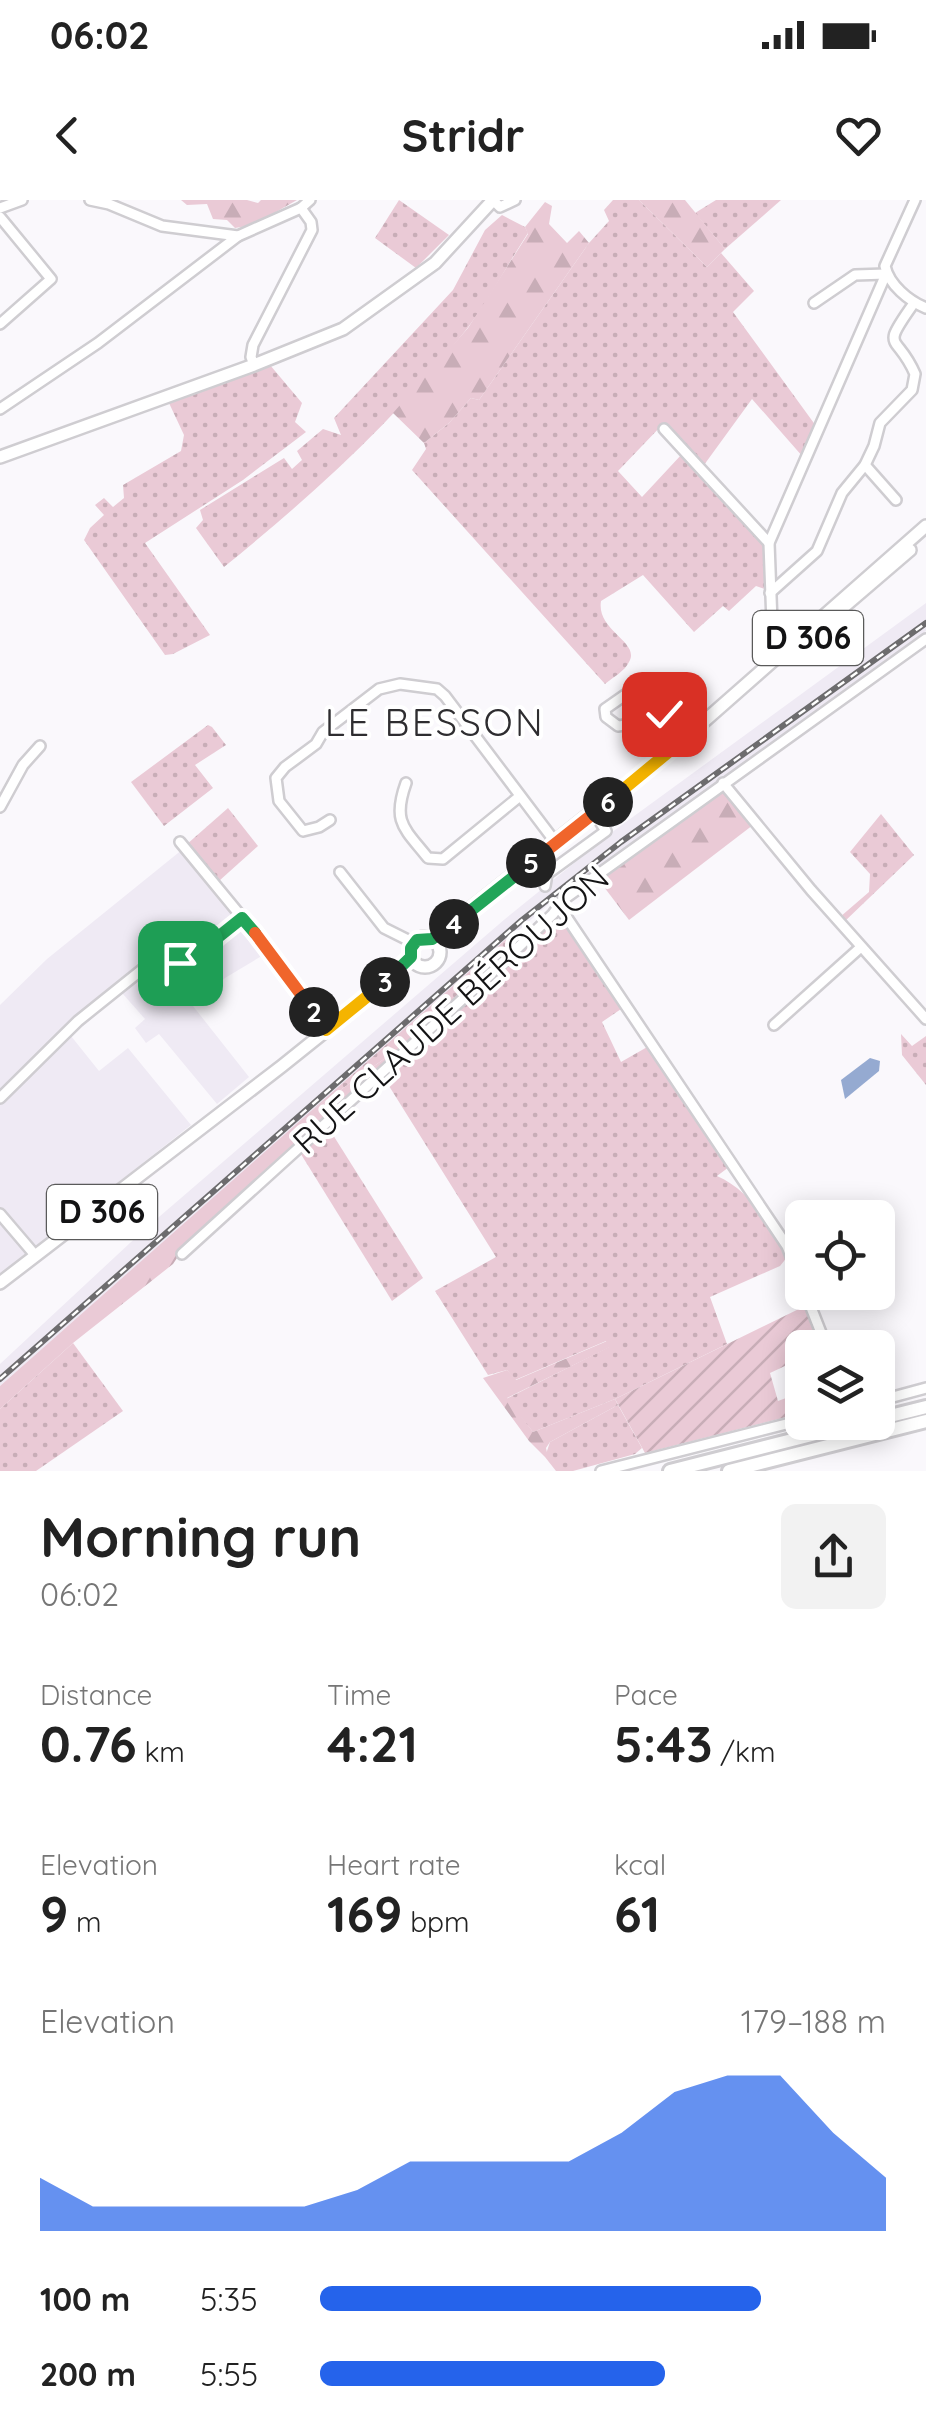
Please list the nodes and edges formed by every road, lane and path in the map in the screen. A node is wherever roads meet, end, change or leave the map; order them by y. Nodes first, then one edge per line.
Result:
1 (22, 200) edge
2 (90, 200) edge
3 (310, 200) edge
4 (493, 200) edge
5 (515, 200) edge
6 (915, 200) edge
7 (108, 202) edge
8 (0, 208) edge
9 (301, 208) junction
10 (0, 217) edge
11 (238, 236) junction
12 (886, 274) junction
13 (814, 303) dead end
14 (914, 303) junction
15 (926, 308) edge
16 (0, 324) edge
17 (254, 366) junction
18 (0, 409) edge
19 (664, 429) dead end
20 (2, 457) edge
21 (865, 466) junction
22 (896, 500) dead end
23 (926, 526) edge
24 (926, 535) edge
25 (769, 542) junction
26 (770, 593) junction
27 (926, 639) edge
28 (782, 654) junction
29 (699, 726) junction
30 (684, 740) junction
31 (40, 746) dead end
32 (406, 783) dead end
33 (723, 783) junction
34 (520, 796) junction
35 (0, 807) edge
36 (597, 816) junction
37 (330, 820) dead end
38 (180, 842) dead end
39 (556, 843) junction
40 (340, 872) dead end
41 (545, 886) dead end
42 (559, 906) junction
43 (242, 918) junction
44 (435, 942) junction
45 (414, 943) junction
46 (862, 946) junction
47 (414, 961) junction
48 (926, 1019) edge
49 (774, 1025) dead end
50 (326, 1030) junction
51 (0, 1098) edge
52 (188, 1139) junction
53 (0, 1214) edge
54 (785, 1243) edge
55 (182, 1254) dead end
56 (35, 1255) junction
57 (0, 1283) edge
58 (0, 1293) edge
59 (926, 1388) edge
60 (895, 1396) edge
61 (926, 1407) edge
62 (895, 1415) edge
63 (926, 1421) edge
64 (785, 1424) edge
65 (792, 1440) edge
66 (601, 1471) edge
67 (670, 1471) edge
68 (729, 1471) edge

1 - 8 street
2 - 7 street
3 - 9 street
4 - 5 street
4 - 17 main road
6 - 12 street
7 - 11 street
9 - 11 street
9 - 17 street
10 - 16 street
11 - 18 street
12 - 13 street
12 - 14 street
12 - 25 street
14 - 15 street
14 - 21 street
17 - 20 main road
19 - 25 street
21 - 22 street
21 - 26 street
23 - 28 main road, D 306
24 - 36 main road, D 306
25 - 26 street
26 - 28 street
27 - 33 street, RUE CLAUDE BÉROUJON
28 - 29 main road, D 306
29 - 30 main road, D 306
29 - 30 street
30 - 39 main road, D 306
31 - 35 street
32 - 34 street
33 - 42 street, RUE CLAUDE BÉROUJON
33 - 46 street
34 - 37 street
34 - 39 street
36 - 41 street
36 - 44 main road, D 306
38 - 43 street
39 - 44 main road, D 306
40 - 45 street
42 - 54 street
42 - 55 street, RUE CLAUDE BÉROUJON
43 - 50 street
43 - 51 street
44 - 45 main road
44 - 47 main road
45 - 47 main road
46 - 48 street
46 - 49 street
47 - 50 main road, D 306
50 - 52 main road, D 306
52 - 56 main road, D 306
52 - 58 main road, D 306
53 - 56 street
56 - 57 main road, D 306
59 - 60 street
61 - 62 highway
63 - 68 highway
64 - 66 street
65 - 67 highway

